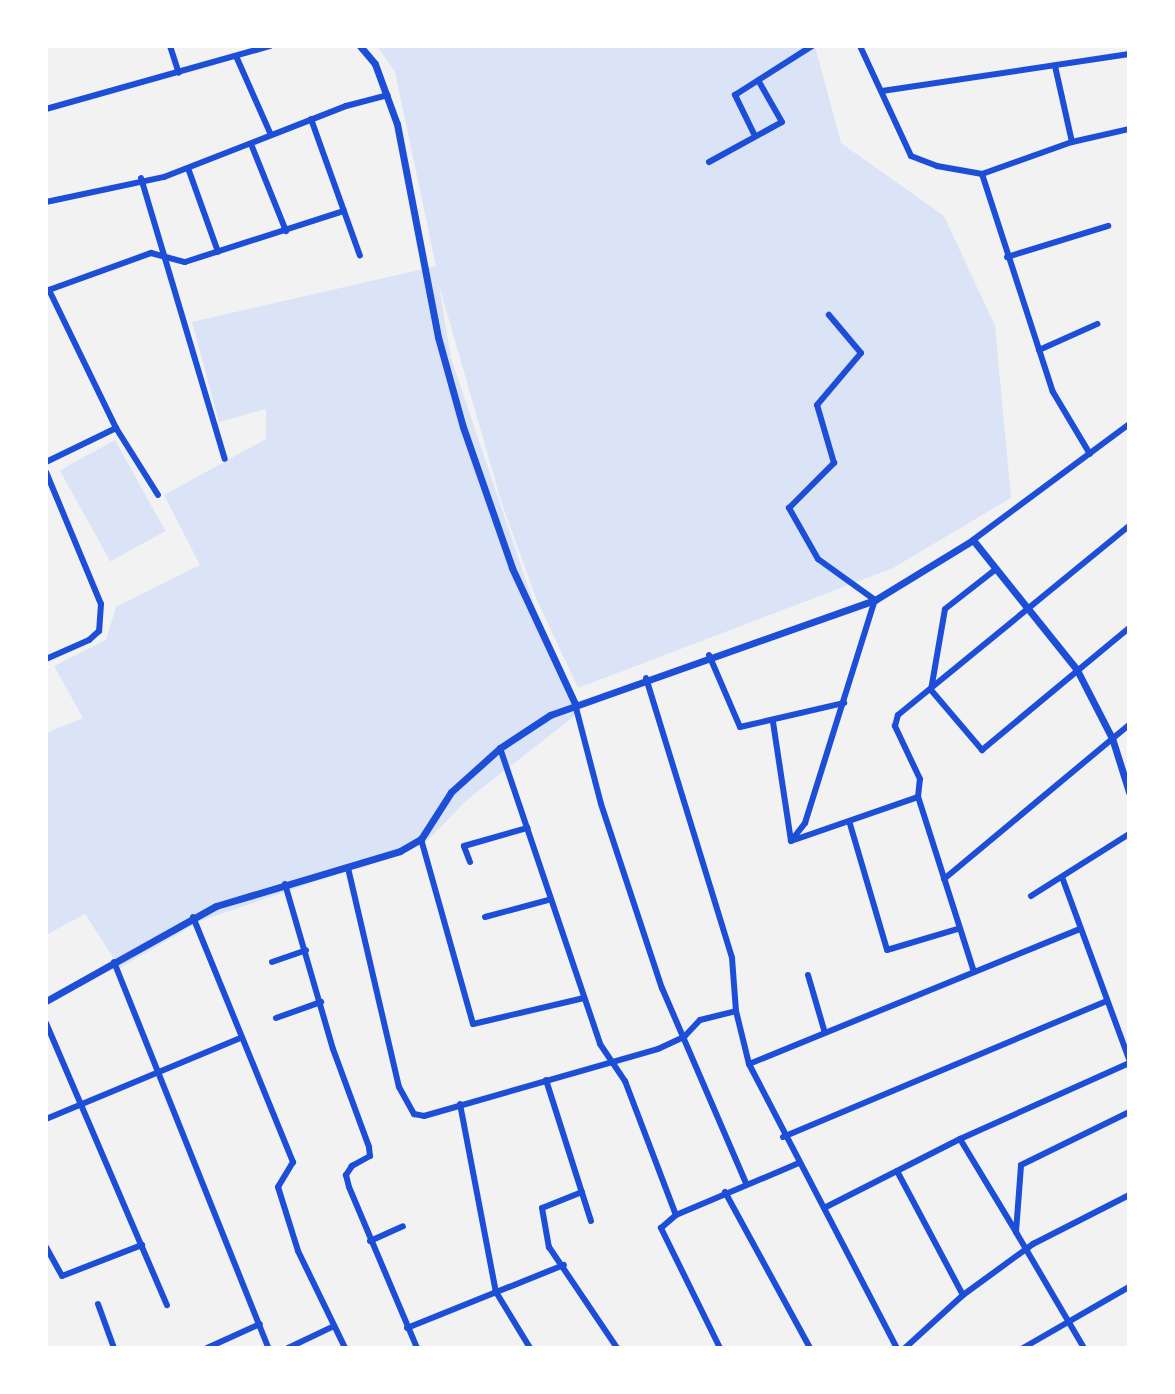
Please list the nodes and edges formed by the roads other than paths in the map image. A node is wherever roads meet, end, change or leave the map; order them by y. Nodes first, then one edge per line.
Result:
1 (170, 46) edge
2 (270, 46) edge
3 (360, 46) edge
4 (812, 46) edge
5 (860, 46) edge
6 (1129, 54) edge
7 (236, 56) junction
8 (1055, 66) junction
9 (179, 73) junction
10 (758, 80) junction
11 (882, 91) junction
12 (388, 95) junction
13 (46, 109) edge
14 (311, 119) junction
15 (1129, 129) edge
16 (271, 135) junction
17 (755, 136) junction
18 (1072, 142) junction
19 (251, 144) junction
20 (709, 162) dead end
21 (188, 168) junction
22 (982, 174) junction
23 (141, 178) junction
24 (46, 202) edge
25 (344, 211) junction
26 (1108, 226) dead end
27 (286, 231) junction
28 (218, 252) junction
29 (360, 256) dead end
30 (1007, 257) junction
31 (168, 259) junction
32 (47, 291) edge
33 (829, 315) dead end
34 (1097, 324) dead end
35 (1039, 350) junction
36 (1129, 424) edge
37 (116, 428) junction
38 (1090, 454) junction
39 (225, 459) dead end
40 (46, 462) edge
41 (46, 472) edge
42 (158, 495) dead end
43 (1129, 526) edge
44 (973, 540) junction
45 (995, 570) junction
46 (875, 600) junction
47 (1027, 609) junction
48 (1129, 628) edge
49 (709, 655) junction
50 (46, 659) edge
51 (1077, 670) junction
52 (646, 678) junction
53 (931, 690) junction
54 (844, 703) junction
55 (575, 704) junction
56 (773, 722) junction
57 (1129, 725) edge
58 (1112, 738) junction
59 (500, 748) junction
60 (1129, 792) edge
61 (918, 797) junction
62 (850, 824) junction
63 (527, 828) junction
64 (1129, 834) edge
65 (421, 839) junction
66 (791, 841) junction
67 (470, 862) dead end
68 (348, 868) junction
69 (1062, 877) junction
70 (944, 879) junction
71 (285, 884) junction
72 (1031, 896) dead end
73 (548, 900) junction
74 (193, 917) junction
75 (485, 917) dead end
76 (958, 929) junction
77 (1080, 929) junction
78 (306, 950) junction
79 (114, 962) junction
80 (272, 962) dead end
81 (974, 972) junction
82 (808, 975) dead end
83 (584, 998) junction
84 (46, 1001) edge
85 (321, 1002) junction
86 (1104, 1002) junction
87 (736, 1011) junction
88 (276, 1018) dead end
89 (46, 1023) edge
90 (825, 1033) junction
91 (684, 1037) junction
92 (238, 1039) junction
93 (1129, 1061) edge
94 (614, 1063) junction
95 (749, 1064) junction
96 (160, 1070) junction
97 (546, 1080) junction
98 (81, 1104) junction
99 (460, 1104) junction
100 (1129, 1112) edge
101 (46, 1119) edge
102 (783, 1137) junction
103 (960, 1139) junction
104 (799, 1163) junction
105 (897, 1171) junction
106 (746, 1183) junction
107 (582, 1192) junction
108 (725, 1192) junction
109 (1129, 1195) edge
110 (824, 1208) junction
111 (676, 1215) junction
112 (591, 1221) dead end
113 (403, 1226) dead end
114 (1016, 1232) junction
115 (370, 1241) junction
116 (142, 1245) junction
117 (46, 1247) edge
118 (1025, 1250) junction
119 (564, 1265) junction
120 (1129, 1287) edge
121 (496, 1292) junction
122 (963, 1295) junction
123 (98, 1304) dead end
124 (167, 1305) dead end
125 (1068, 1320) junction
126 (260, 1324) junction
127 (332, 1327) junction
128 (407, 1328) junction
129 (114, 1348) edge
130 (207, 1348) edge
131 (268, 1348) edge
132 (288, 1348) edge
133 (345, 1348) edge
134 (417, 1348) edge
135 (530, 1348) edge
136 (617, 1348) edge
137 (720, 1348) edge
138 (810, 1348) edge
139 (897, 1348) edge
140 (905, 1348) edge
141 (1023, 1348) edge
142 (1084, 1348) edge

1 - 9 street
2 - 7 street
3 - 12 street
4 - 10 street
5 - 11 street
6 - 8 street
7 - 9 street
7 - 16 street
8 - 11 street
8 - 18 street
9 - 13 street
10 - 17 street
10 - 17 street
11 - 22 street
12 - 14 street
12 - 55 street
14 - 16 street
14 - 25 street
15 - 18 street
16 - 19 street
17 - 20 street
18 - 22 street
19 - 21 street
19 - 27 street
21 - 23 street
21 - 28 street
22 - 30 street
23 - 24 street
23 - 31 street
25 - 27 street
25 - 29 street
26 - 30 street
27 - 28 street
28 - 31 street
30 - 35 street
31 - 32 street
31 - 39 street
32 - 37 street
33 - 46 street
34 - 35 street
35 - 38 street
36 - 38 street
37 - 40 street
37 - 42 street
38 - 44 street
41 - 50 street
43 - 47 street
44 - 45 street
44 - 46 street
45 - 47 street
45 - 53 street
46 - 49 street
46 - 54 street
47 - 51 street
47 - 53 street
48 - 51 street
49 - 52 street
49 - 56 street
51 - 53 street
51 - 58 street
52 - 55 street
52 - 87 street
53 - 61 street
54 - 56 street
54 - 66 street
55 - 59 street
55 - 91 street
56 - 66 street
57 - 58 street
58 - 60 street
58 - 70 street
59 - 63 street
59 - 65 street
61 - 62 street
61 - 70 street
62 - 66 street
62 - 76 street
63 - 67 street
63 - 73 street
64 - 69 street
65 - 68 street
65 - 83 street
68 - 71 street
68 - 99 street
69 - 72 street
69 - 77 street
70 - 76 street
71 - 74 street
71 - 78 street
73 - 75 street
73 - 83 street
74 - 79 street
74 - 92 street
76 - 81 street
77 - 81 street
77 - 86 street
78 - 80 street
78 - 85 street
79 - 84 street
79 - 96 street
81 - 90 street
82 - 90 street
83 - 94 street
85 - 88 street
85 - 115 street
86 - 93 street
86 - 102 street
87 - 91 street
87 - 95 street
89 - 98 street
90 - 95 street
91 - 94 street
91 - 106 street
92 - 96 street
92 - 127 street
93 - 103 street
94 - 97 street
94 - 111 street
95 - 102 street
96 - 98 street
96 - 126 street
97 - 99 street
97 - 107 street
98 - 101 street
98 - 116 street
99 - 121 street
100 - 114 street
102 - 104 street
103 - 105 street
103 - 114 street
104 - 106 street
104 - 110 street
105 - 110 street
105 - 122 street
106 - 108 street
107 - 112 street
107 - 119 street
108 - 111 street
108 - 138 street
109 - 118 street
110 - 139 street
111 - 137 street
113 - 115 street
114 - 118 street
115 - 128 street
116 - 117 street
116 - 124 street
118 - 122 street
118 - 125 street
119 - 121 street
119 - 136 street
120 - 125 street
121 - 128 street
121 - 135 street
122 - 140 street
123 - 129 street
125 - 141 street
125 - 142 street
126 - 130 street
126 - 131 street
127 - 132 street
127 - 133 street
128 - 134 street

